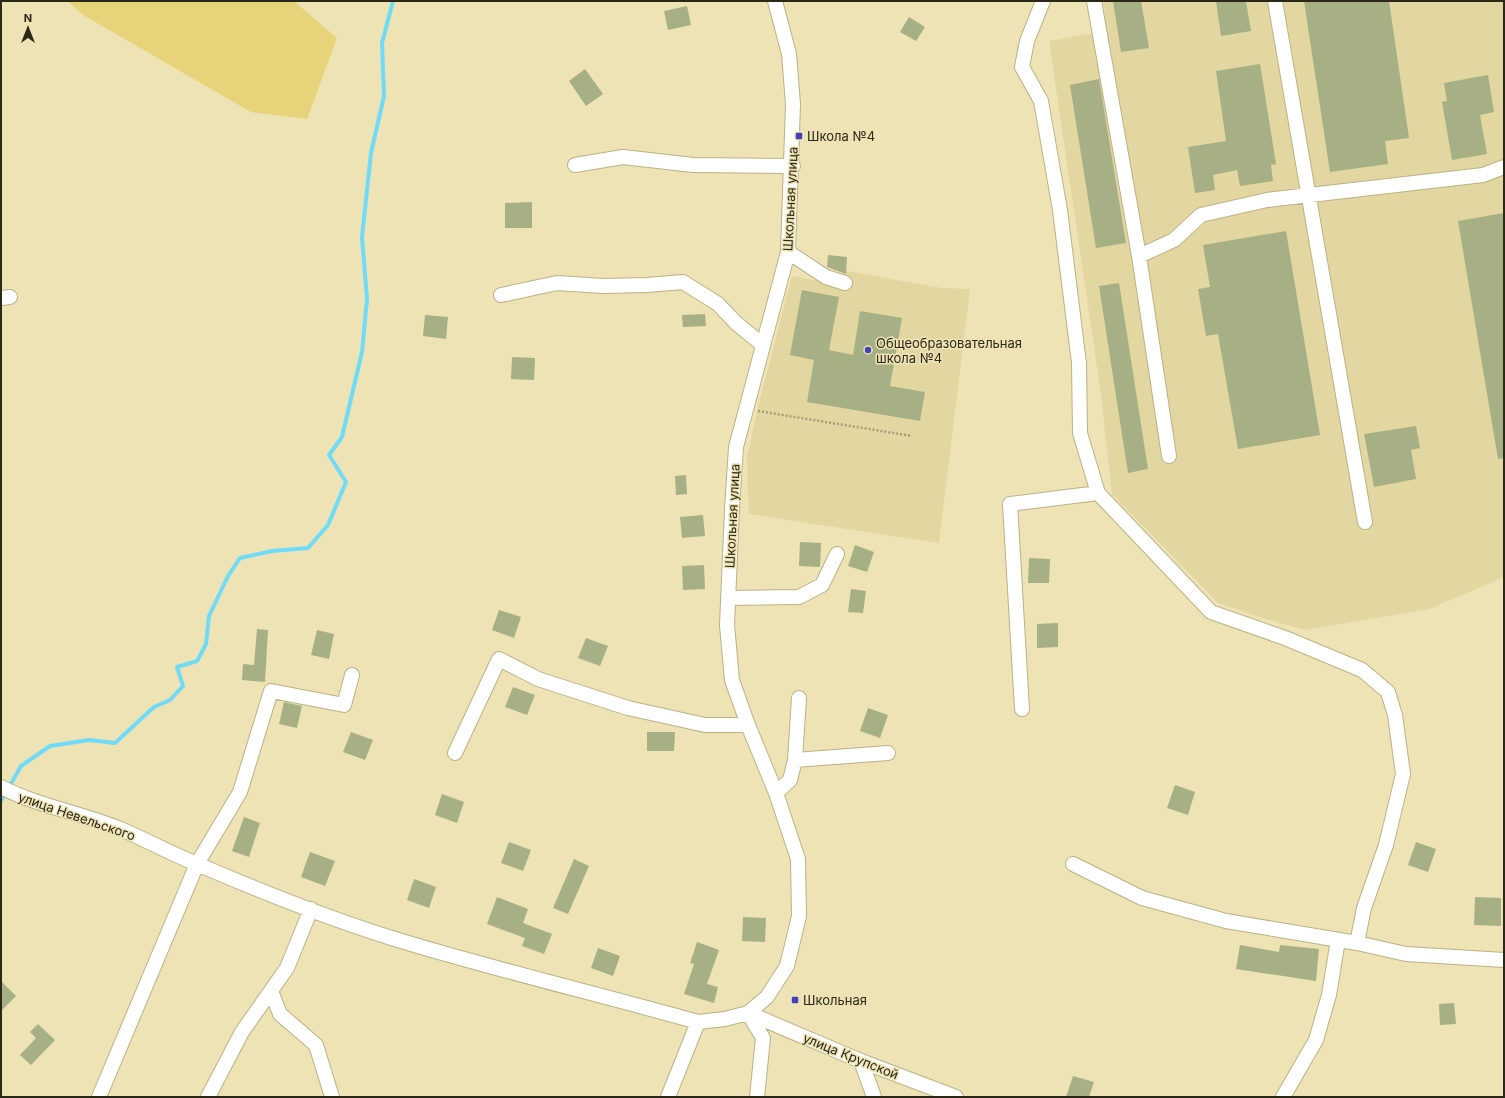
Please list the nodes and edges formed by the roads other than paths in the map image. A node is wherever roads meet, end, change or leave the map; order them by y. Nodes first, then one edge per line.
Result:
1 (775, 1) edge
2 (1043, 1) edge
3 (1094, 1) edge
4 (1275, 1) edge
5 (575, 165) dead end
6 (792, 166) junction
7 (1504, 167) edge
8 (1309, 194) junction
9 (788, 252) junction
10 (1139, 256) junction
11 (845, 283) dead end
12 (502, 295) dead end
13 (763, 345) junction
14 (1169, 456) dead end
15 (1098, 493) junction
16 (1365, 522) dead end
17 (837, 554) dead end
18 (728, 598) junction
19 (352, 675) dead end
20 (799, 698) dead end
21 (1022, 709) dead end
22 (748, 725) junction
23 (888, 752) dead end
24 (455, 753) dead end
25 (795, 760) junction
26 (1, 787) edge
27 (776, 793) junction
28 (197, 864) junction
29 (1073, 864) dead end
30 (311, 909) junction
31 (1338, 940) junction
32 (1357, 943) junction
33 (1504, 960) edge
34 (271, 991) junction
35 (748, 1013) junction
36 (698, 1022) junction
37 (861, 1062) junction
38 (99, 1097) edge
39 (208, 1097) edge
40 (332, 1097) edge
41 (668, 1097) edge
42 (757, 1097) edge
43 (874, 1097) edge
44 (956, 1097) edge
45 (1283, 1097) edge

1 - 6 street, Школьная улица
2 - 15 street
3 - 10 street
4 - 8 street
5 - 6 street
6 - 9 street, Школьная улица
7 - 8 street
8 - 10 street
8 - 16 street
9 - 11 street
9 - 13 street, Школьная улица
10 - 14 street
12 - 13 street
13 - 18 street, Школьная улица
15 - 21 street
15 - 32 street
17 - 18 street
18 - 22 street, Школьная улица
19 - 28 street
20 - 25 street
22 - 24 street
22 - 27 street, Школьная улица
23 - 25 street
25 - 27 street
26 - 28 street, улица Невельского
27 - 35 street, Школьная улица
28 - 30 street, улица Невельского
28 - 38 street
29 - 31 street
30 - 34 street
30 - 36 street, улица Невельского
31 - 32 street
31 - 45 street
32 - 33 street
34 - 39 street
34 - 40 street
35 - 36 street
35 - 37 street, улица Крупской
35 - 42 street
36 - 41 street
37 - 43 street
37 - 44 street, улица Крупской

